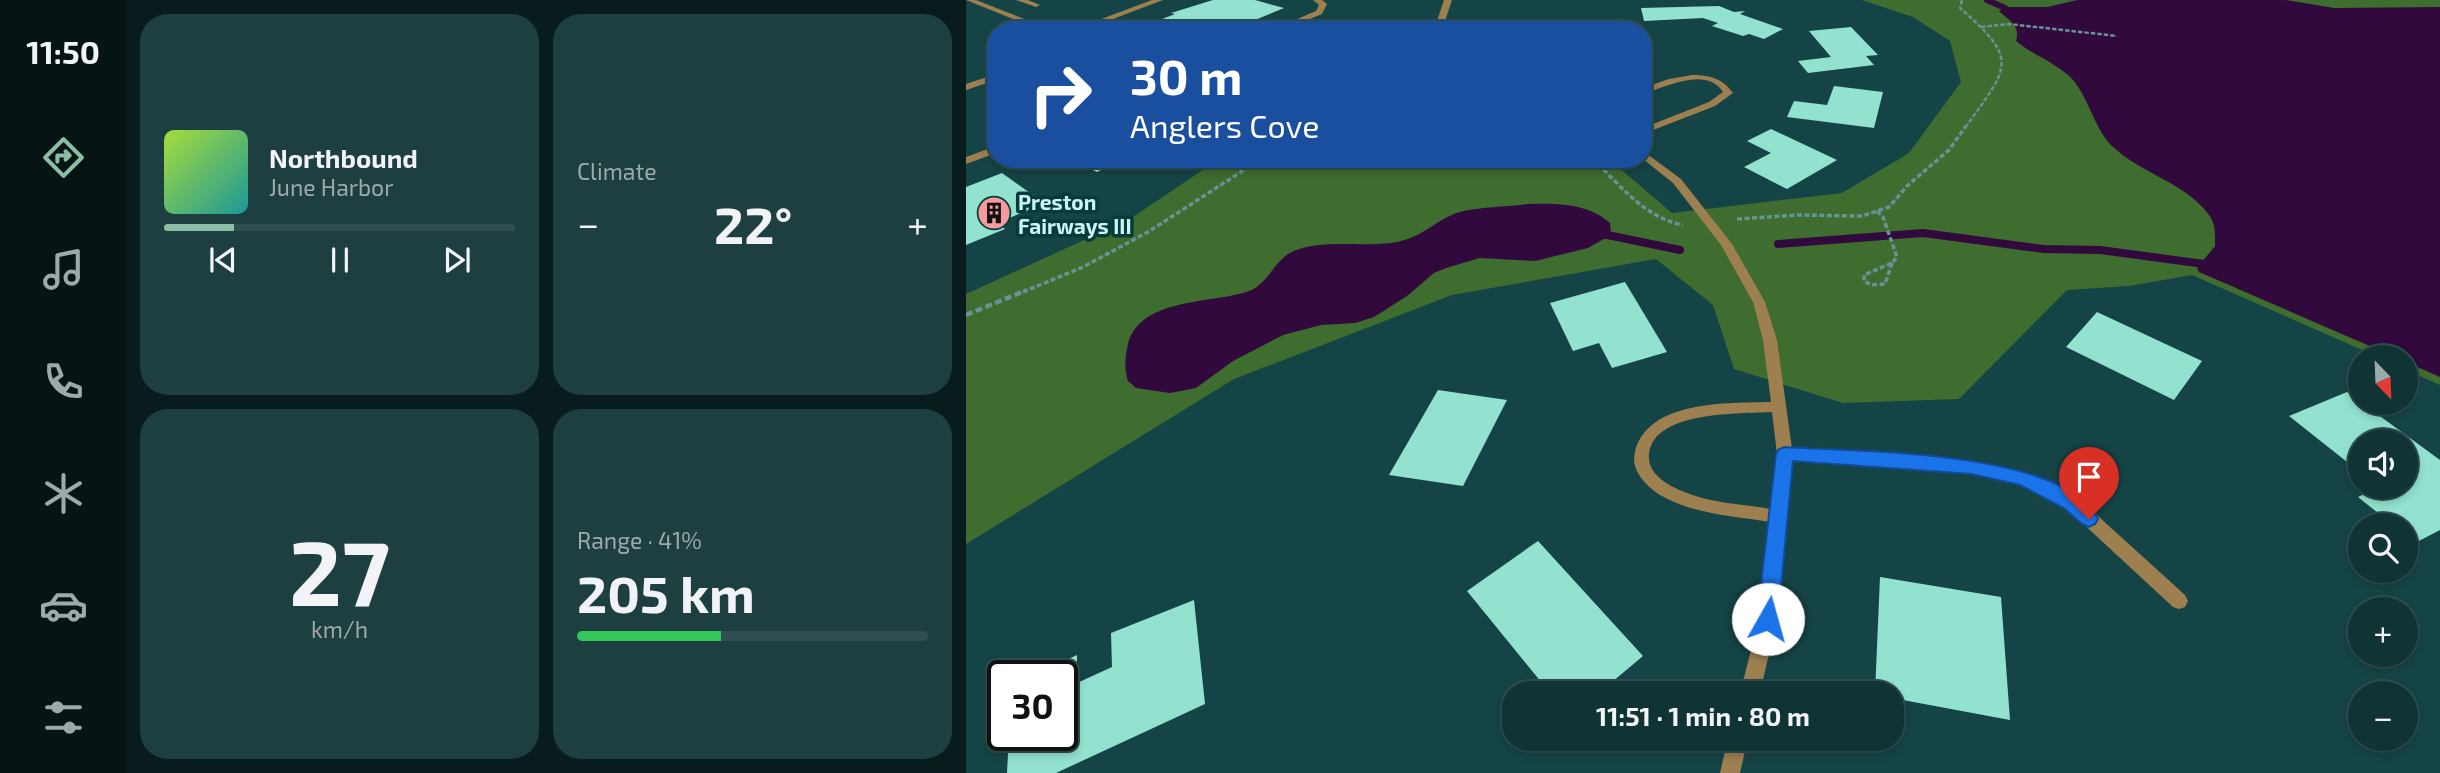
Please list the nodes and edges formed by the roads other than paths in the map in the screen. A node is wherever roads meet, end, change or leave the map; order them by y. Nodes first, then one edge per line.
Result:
1 (969, 0) edge
2 (1020, 0) edge
3 (1159, 0) edge
4 (1317, 0) edge
5 (1448, 0) edge
6 (1036, 5) dead end
7 (1024, 21) edge
8 (1101, 21) edge
9 (1297, 21) edge
10 (1441, 21) edge
11 (987, 80) edge
12 (966, 87) edge
13 (1652, 89) edge
14 (1652, 127) edge
15 (987, 152) edge
16 (966, 160) edge
17 (1652, 161) edge
18 (1778, 407) junction
19 (1785, 454) junction
20 (1779, 517) junction
21 (2179, 601) dead end
22 (1753, 681) edge
23 (1735, 751) edge
24 (1730, 773) edge

1 - 7 street
2 - 6 street
3 - 8 street
4 - 9 street
5 - 10 street
11 - 12 street
13 - 14 street
15 - 16 street
17 - 18 street
18 - 19 street
18 - 20 street
19 - 20 street
19 - 21 street
20 - 22 street
23 - 24 street

